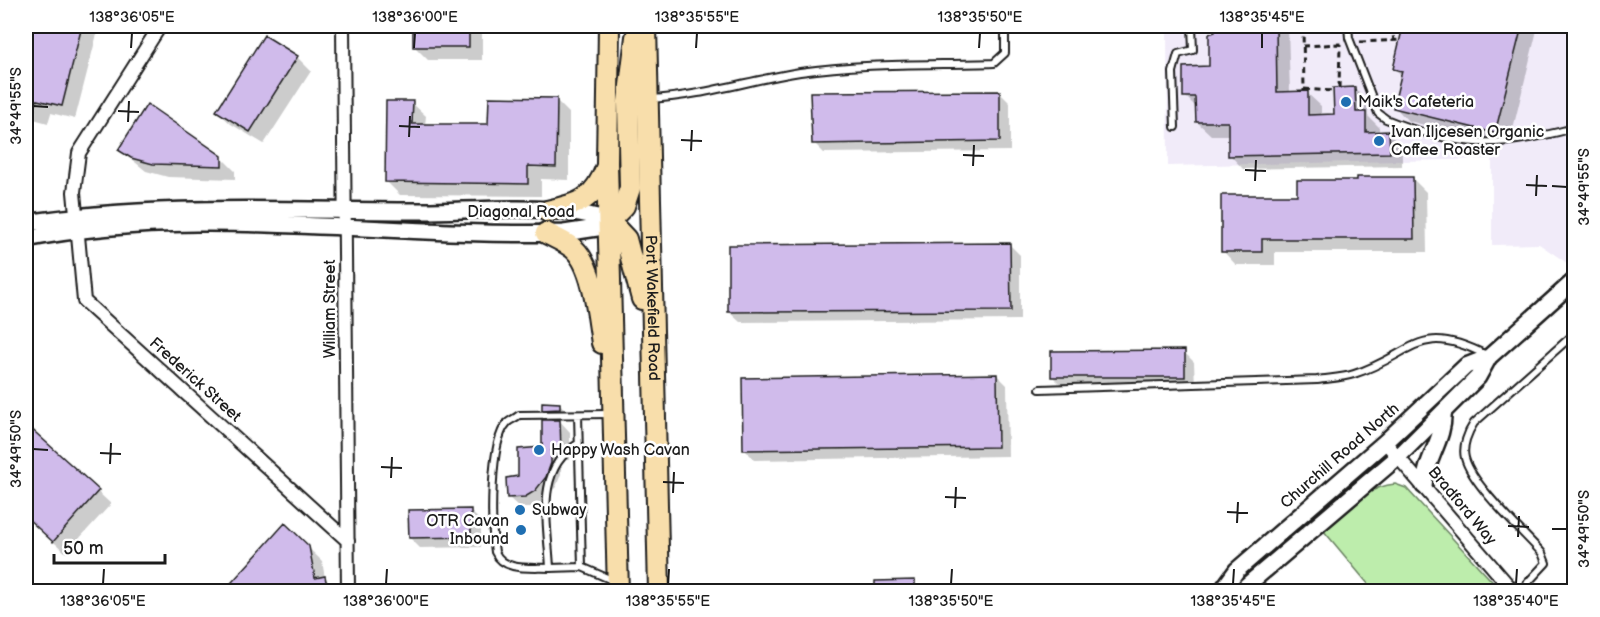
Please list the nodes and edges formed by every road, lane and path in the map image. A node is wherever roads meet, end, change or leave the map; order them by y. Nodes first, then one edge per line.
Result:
1 (160, 26) edge
2 (343, 26) edge
3 (609, 26) edge
4 (638, 26) edge
5 (646, 26) edge
6 (1005, 26) edge
7 (1192, 26) edge
8 (1303, 26) edge
9 (1348, 26) edge
10 (1391, 26) edge
11 (1394, 40) dead end
12 (1340, 44) dead end
13 (1339, 88) dead end
14 (1333, 91) dead end
15 (647, 99) junction
16 (1175, 127) dead end
17 (1575, 128) edge
18 (608, 163) junction
19 (346, 211) junction
20 (547, 211) junction
21 (609, 221) junction
22 (26, 223) edge
23 (78, 223) junction
24 (346, 227) junction
25 (546, 233) junction
26 (26, 239) edge
27 (1575, 281) edge
28 (1575, 334) edge
29 (652, 344) junction
30 (1489, 357) junction
31 (1040, 389) dead end
32 (1443, 412) junction
33 (614, 414) junction
34 (578, 415) junction
35 (1385, 442) junction
36 (579, 444) junction
37 (1399, 456) junction
38 (1424, 486) junction
39 (348, 541) junction
40 (582, 567) junction
41 (550, 568) junction
42 (618, 587) edge
43 (26, 588) edge
44 (29, 591) edge
45 (348, 591) edge
46 (659, 591) edge
47 (1221, 591) edge
48 (1239, 591) edge
49 (1514, 591) edge
50 (1519, 591) edge

1 - 23 street, Frederick Street
2 - 19 street, William Street
3 - 18 highway
4 - 21 highway
5 - 15 highway, Port Wakefield Road
6 - 15 lane
7 - 16 lane
8 - 14 path
9 - 17 lane
10 - 11 path
12 - 13 path
15 - 29 highway, Port Wakefield Road
18 - 20 highway
18 - 21 highway
19 - 20 street, Diagonal Road
19 - 23 street, Diagonal Road
19 - 24 street, William Street
20 - 21 street, Diagonal Road
21 - 25 street, Diagonal Road
21 - 29 highway
21 - 33 highway
22 - 23 street, Diagonal Road
23 - 24 street, Diagonal Road
23 - 26 street, Diagonal Road
23 - 39 street, Frederick Street
24 - 25 street, Diagonal Road
24 - 39 street, William Street
25 - 33 highway
27 - 30 street, Churchill Road North
28 - 50 lane
29 - 46 highway, Port Wakefield Road
30 - 31 lane
30 - 32 street, Churchill Road North
30 - 35 street, Churchill Road North
32 - 37 street, Churchill Road North
32 - 38 street
33 - 34 lane
33 - 42 highway
34 - 36 lane
34 - 41 lane
35 - 37 street, Bradford Way
35 - 47 street, Churchill Road North
36 - 40 lane
36 - 41 lane
37 - 38 street, Bradford Way
37 - 48 street, Churchill Road North
38 - 49 street, Bradford Way
39 - 45 street, William Street
40 - 41 lane
40 - 42 lane
43 - 44 street

